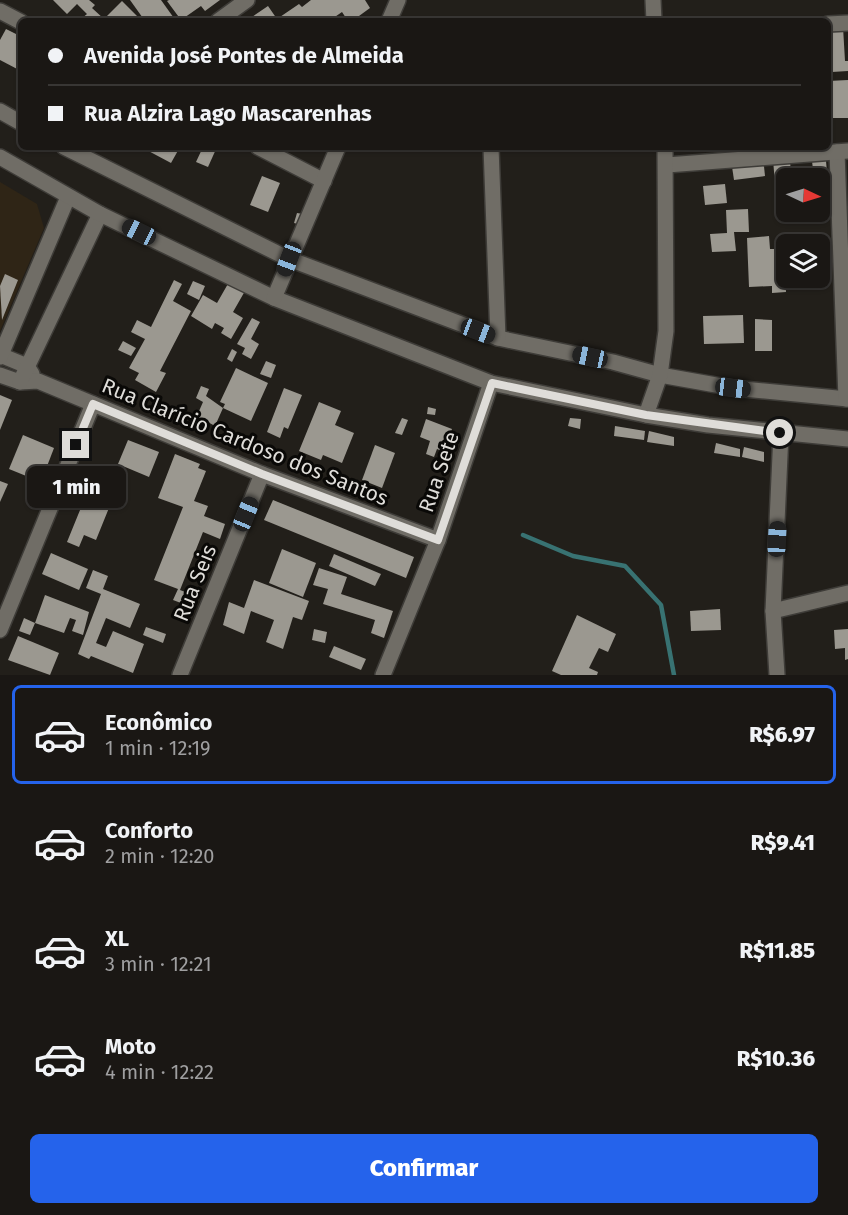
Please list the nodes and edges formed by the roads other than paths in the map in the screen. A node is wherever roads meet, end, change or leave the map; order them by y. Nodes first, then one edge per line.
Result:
1 (247, 0) edge
2 (398, 0) edge
3 (653, 0) edge
4 (0, 11) edge
5 (222, 18) edge
6 (390, 18) edge
7 (654, 18) edge
8 (18, 20) edge
9 (848, 23) edge
10 (831, 24) edge
11 (0, 111) edge
12 (18, 121) edge
13 (70, 150) edge
14 (264, 150) edge
15 (337, 150) edge
16 (491, 150) edge
17 (665, 150) edge
18 (843, 151) edge
19 (0, 157) edge
20 (667, 165) junction
21 (324, 181) junction
22 (68, 197) junction
23 (100, 214) junction
24 (289, 259) junction
25 (274, 298) junction
26 (846, 328) edge
27 (498, 338) junction
28 (0, 356) edge
29 (27, 366) junction
30 (0, 375) edge
31 (660, 375) junction
32 (38, 381) junction
33 (20, 382) junction
34 (492, 383) junction
35 (847, 399) edge
36 (93, 404) junction
37 (646, 415) junction
38 (780, 433) junction
39 (848, 439) edge
40 (262, 474) junction
41 (438, 540) junction
42 (848, 593) edge
43 (773, 610) junction
44 (0, 630) edge
45 (180, 675) edge
46 (383, 675) edge
47 (777, 675) edge

1 - 5 street
2 - 6 street
3 - 7 street
4 - 8 street
9 - 10 street
11 - 12 street
13 - 24 street
14 - 21 street
15 - 21 street
16 - 27 street
17 - 20 street
18 - 20 street
18 - 26 street
19 - 22 street
20 - 31 street
21 - 24 street
22 - 23 street
22 - 28 street
23 - 25 street
23 - 29 street
24 - 25 street
24 - 27 street
25 - 34 street
26 - 35 street
27 - 31 street
28 - 29 street
29 - 32 street
29 - 33 street
30 - 33 street, Rua Clarício Cardoso dos Santos
31 - 35 street
31 - 37 street
32 - 33 street, Rua Clarício Cardoso dos Santos
32 - 36 street, Rua Clarício Cardoso dos Santos
34 - 37 street
34 - 41 street, Rua Sete
36 - 40 street, Rua Clarício Cardoso dos Santos
36 - 44 street
37 - 38 street
38 - 39 street
38 - 43 street
40 - 41 street, Rua Clarício Cardoso dos Santos
40 - 45 street, Rua Seis
41 - 46 street, Rua Sete
42 - 43 street
43 - 47 street

